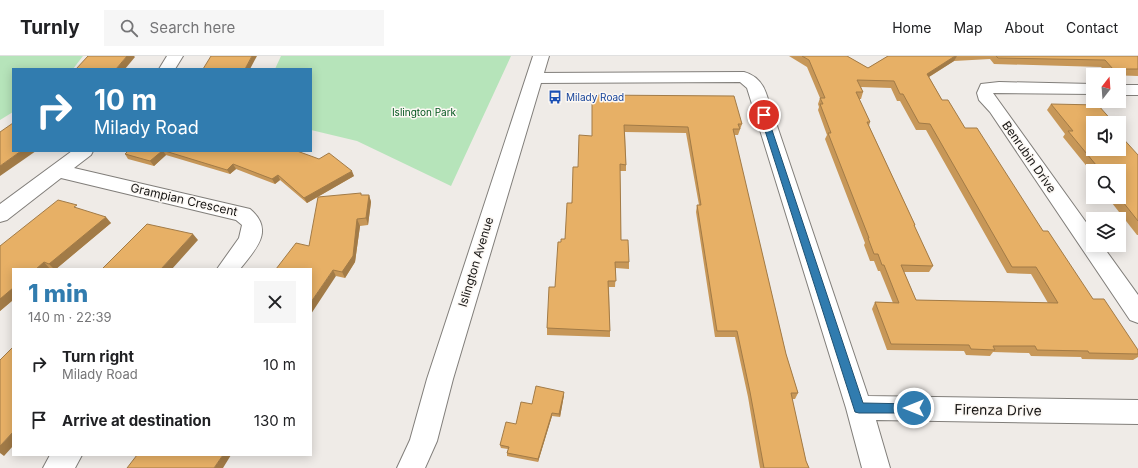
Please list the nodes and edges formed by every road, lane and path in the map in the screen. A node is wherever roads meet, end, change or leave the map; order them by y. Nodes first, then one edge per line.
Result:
1 (175, 56) edge
2 (541, 56) edge
3 (168, 68) edge
4 (534, 78) junction
5 (1086, 90) edge
6 (1126, 90) edge
7 (1138, 90) edge
8 (83, 152) edge
9 (59, 171) junction
10 (0, 215) edge
11 (229, 268) edge
12 (1138, 313) edge
13 (859, 408) junction
14 (1138, 412) edge
15 (67, 456) edge
16 (57, 468) edge
17 (411, 468) edge
18 (876, 468) edge

1 - 3 street
2 - 4 street, Islington Avenue
4 - 13 street
4 - 17 street, Islington Avenue
5 - 12 street, Benrubin Drive
6 - 7 street
8 - 9 street
9 - 10 street
9 - 11 street, Grampian Crescent
13 - 14 street, Firenza Drive
13 - 18 street
15 - 16 street

